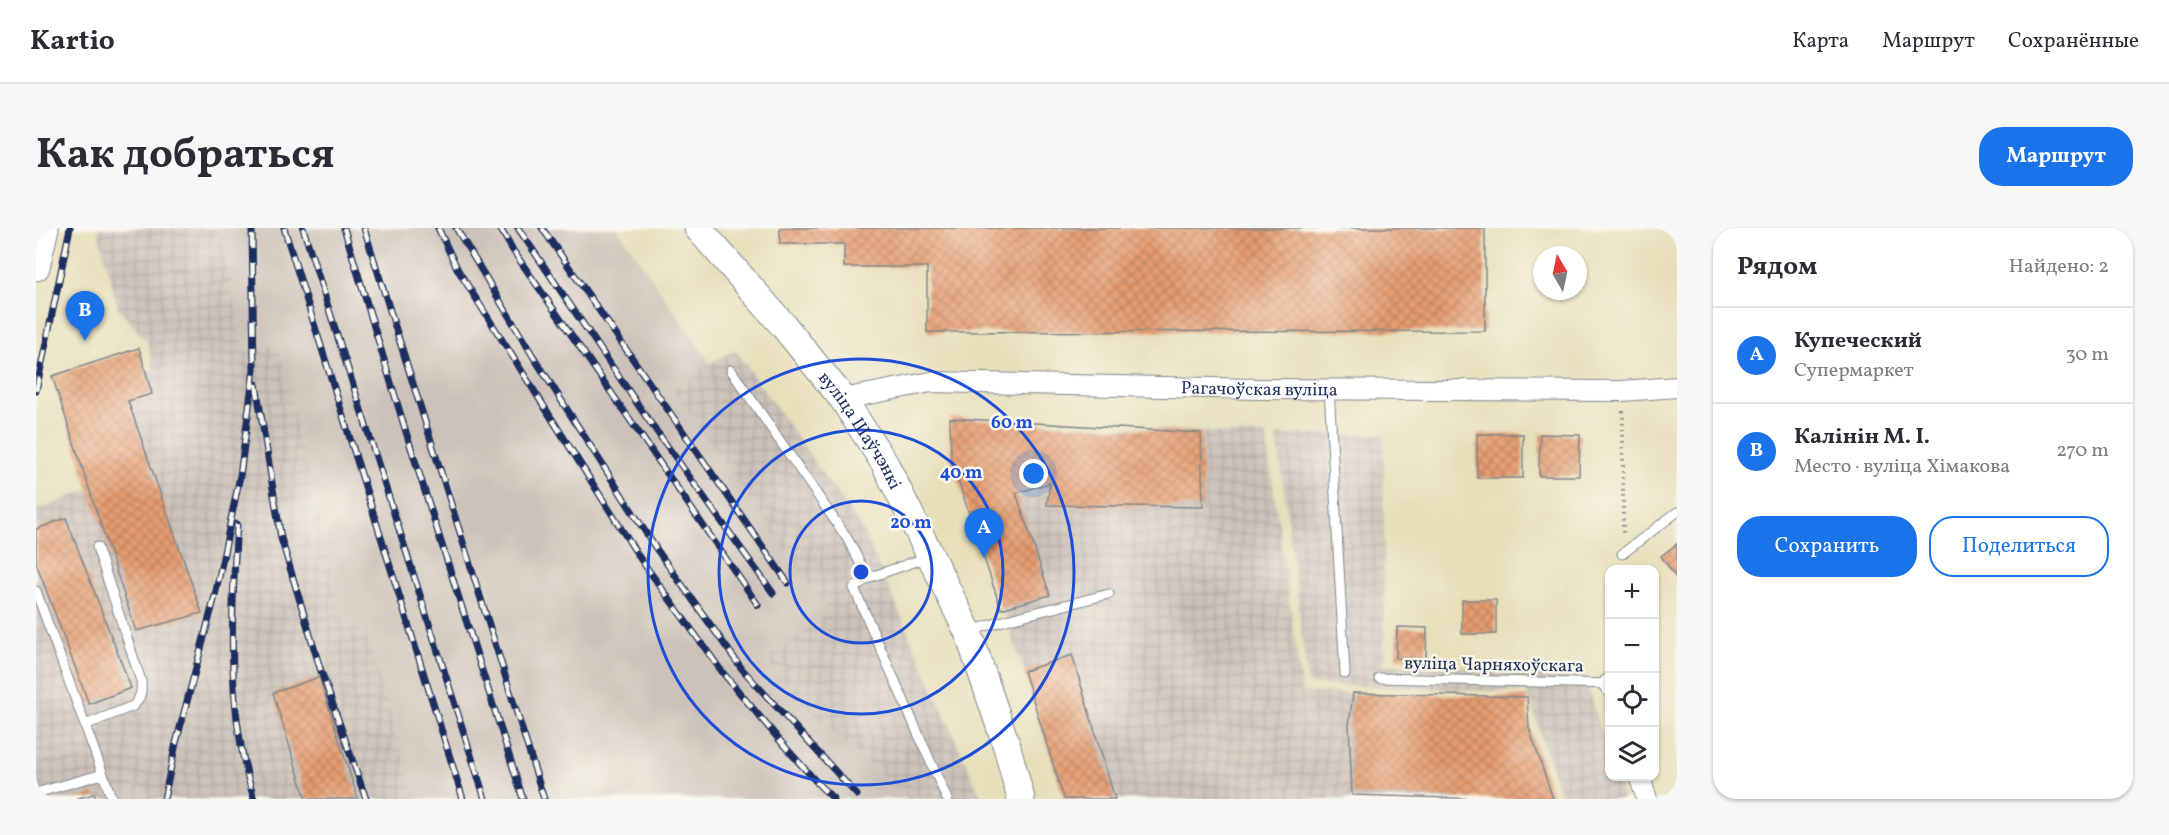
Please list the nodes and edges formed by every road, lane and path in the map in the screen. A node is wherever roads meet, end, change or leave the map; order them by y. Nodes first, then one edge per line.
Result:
1 (45, 228) edge
2 (698, 228) edge
3 (36, 267) edge
4 (731, 370) dead end
5 (1677, 387) edge
6 (1329, 388) junction
7 (1622, 391) junction
8 (843, 399) junction
9 (1677, 512) edge
10 (97, 547) dead end
11 (1622, 554) joint
12 (930, 556) junction
13 (868, 578) junction
14 (36, 591) edge
15 (1109, 594) dead end
16 (968, 632) junction
17 (1346, 674) dead end
18 (1379, 678) dead end
19 (1605, 685) edge
20 (85, 725) junction
21 (103, 774) junction
22 (1640, 781) edge
23 (36, 794) edge
24 (112, 799) edge
25 (947, 799) edge
26 (1022, 799) edge
27 (1647, 799) edge

1 - 3 main road
2 - 8 main road, вуліца Шаўчэнкі
4 - 13 lane
5 - 7 street, Рагачоўская вуліца
6 - 7 street, Рагачоўская вуліца
6 - 8 street, Рагачоўская вуліца
6 - 17 lane
7 - 11 path
8 - 12 main road, вуліца Шаўчэнкі
9 - 11 lane
10 - 20 lane
12 - 13 lane
12 - 16 main road, вуліца Шаўчэнкі
13 - 25 lane
14 - 20 lane
15 - 16 lane
16 - 26 main road, вуліца Шаўчэнкі
18 - 19 lane, вуліца Чарняхоўскага
20 - 21 lane
21 - 23 lane
21 - 24 lane
22 - 27 street

